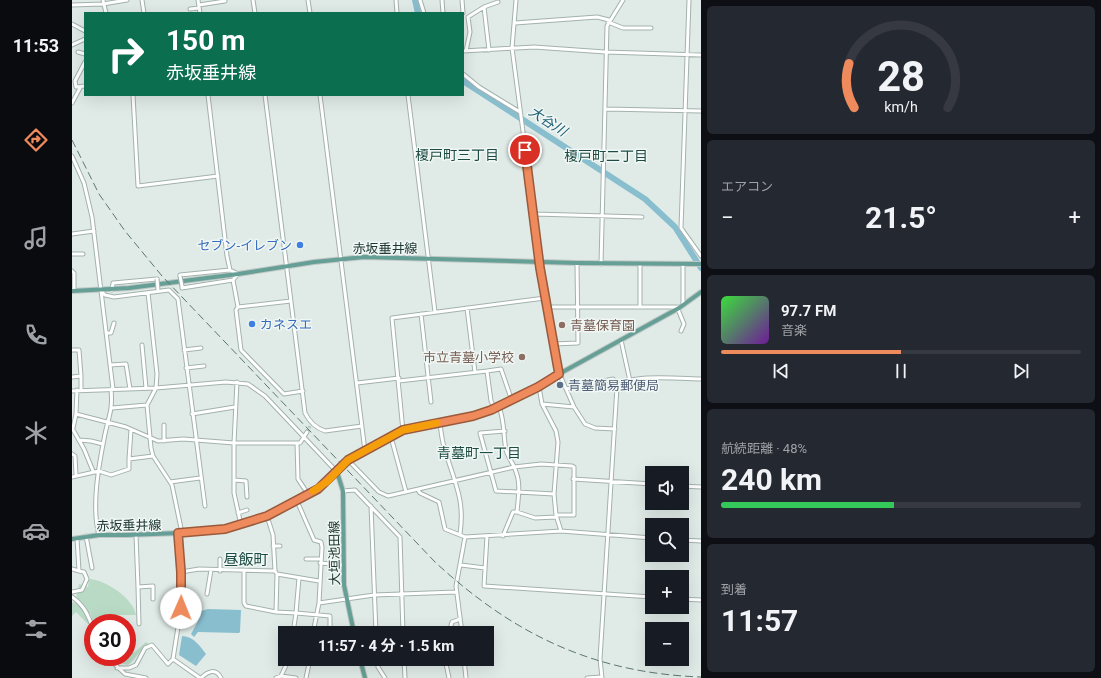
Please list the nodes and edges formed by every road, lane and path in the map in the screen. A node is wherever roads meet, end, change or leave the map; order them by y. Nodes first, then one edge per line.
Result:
1 (75, 0) edge
2 (127, 0) edge
3 (142, 0) edge
4 (198, 0) edge
5 (253, 0) edge
6 (308, 0) edge
7 (396, 0) edge
8 (420, 0) edge
9 (442, 0) edge
10 (462, 0) edge
11 (516, 0) edge
12 (623, 0) edge
13 (689, 0) edge
14 (225, 1) edge
15 (103, 2) edge
16 (498, 2) dead end
17 (74, 5) edge
18 (199, 7) junction
19 (484, 7) junction
20 (190, 9) dead end
21 (106, 12) edge
22 (144, 12) edge
23 (200, 12) edge
24 (255, 12) edge
25 (310, 12) edge
26 (397, 12) edge
27 (424, 12) edge
28 (443, 12) edge
29 (463, 12) edge
30 (464, 14) edge
31 (468, 17) junction
32 (609, 21) junction
33 (515, 23) junction
34 (72, 24) edge
35 (651, 28) dead end
36 (84, 30) edge
37 (84, 39) edge
38 (72, 45) edge
39 (512, 48) junction
40 (489, 50) junction
41 (465, 51) edge
42 (78, 52) dead end
43 (605, 52) junction
44 (84, 54) edge
45 (687, 55) junction
46 (701, 55) edge
47 (84, 64) edge
48 (464, 75) edge
49 (84, 86) edge
50 (80, 88) junction
51 (133, 96) edge
52 (208, 96) edge
53 (265, 96) edge
54 (320, 96) edge
55 (408, 96) edge
56 (72, 103) edge
57 (606, 109) junction
58 (685, 111) junction
59 (701, 111) edge
60 (520, 113) junction
61 (72, 156) edge
62 (73, 161) edge
63 (218, 176) junction
64 (534, 214) junction
65 (602, 216) junction
66 (642, 217) dead end
67 (94, 232) junction
68 (72, 234) edge
69 (72, 254) edge
70 (82, 254) dead end
71 (701, 256) edge
72 (341, 258) junction
73 (429, 259) junction
74 (540, 262) junction
75 (577, 263) junction
76 (601, 264) junction
77 (640, 264) junction
78 (683, 264) junction
79 (701, 264) edge
80 (287, 266) junction
81 (230, 270) junction
82 (72, 271) edge
83 (238, 274) junction
84 (233, 280) junction
85 (112, 290) junction
86 (73, 291) edge
87 (101, 291) junction
88 (158, 291) junction
89 (701, 292) edge
90 (148, 293) junction
91 (545, 298) junction
92 (291, 301) junction
93 (683, 305) junction
94 (577, 306) junction
95 (640, 306) junction
96 (238, 307) junction
97 (547, 307) junction
98 (466, 308) junction
99 (678, 308) junction
100 (436, 312) junction
101 (421, 314) junction
102 (114, 324) dead end
103 (681, 331) dead end
104 (106, 334) junction
105 (621, 340) junction
106 (553, 344) junction
107 (142, 345) dead end
108 (201, 348) dead end
109 (72, 350) edge
110 (184, 350) junction
111 (110, 365) junction
112 (204, 366) dead end
113 (186, 368) junction
114 (487, 371) junction
115 (474, 372) junction
116 (559, 374) junction
117 (72, 376) edge
118 (81, 376) junction
119 (429, 378) junction
120 (399, 380) junction
121 (630, 380) junction
122 (701, 380) edge
123 (237, 382) junction
124 (357, 383) junction
125 (618, 385) junction
126 (189, 386) junction
127 (538, 387) junction
128 (146, 388) junction
129 (156, 388) junction
130 (112, 389) junction
131 (130, 389) junction
132 (566, 389) junction
133 (72, 390) edge
134 (79, 390) junction
135 (303, 392) junction
136 (512, 401) junction
137 (431, 402) dead end
138 (542, 404) junction
139 (147, 405) junction
140 (236, 407) junction
141 (574, 407) junction
142 (112, 408) junction
143 (497, 408) junction
144 (76, 414) junction
145 (192, 414) junction
146 (107, 422) junction
147 (312, 422) junction
148 (440, 423) junction
149 (164, 425) dead end
150 (310, 426) tunnel mouth
151 (362, 426) junction
152 (72, 428) edge
153 (615, 429) junction
154 (131, 430) junction
155 (403, 430) junction
156 (505, 431) junction
157 (308, 432) tunnel mouth
158 (391, 437) junction
159 (148, 438) junction
160 (305, 438) junction
161 (79, 440) junction
162 (195, 440) junction
163 (164, 441) junction
164 (234, 442) junction
165 (297, 443) junction
166 (103, 444) junction
167 (365, 451) junction
168 (72, 454) edge
169 (153, 456) junction
170 (129, 459) junction
171 (348, 460) junction
172 (556, 464) junction
173 (514, 467) junction
174 (93, 471) junction
175 (98, 471) junction
176 (337, 472) junction
177 (491, 474) junction
178 (76, 476) junction
179 (72, 477) edge
180 (200, 478) junction
181 (574, 479) junction
182 (234, 480) junction
183 (456, 481) junction
184 (170, 482) junction
185 (611, 482) junction
186 (645, 484) edge
187 (689, 486) edge
188 (701, 487) edge
189 (418, 490) junction
190 (343, 491) junction
191 (406, 492) junction
192 (518, 493) junction
193 (308, 494) junction
194 (554, 494) junction
195 (247, 497) dead end
196 (297, 501) junction
197 (205, 506) dead end
198 (371, 506) junction
199 (247, 510) dead end
200 (517, 512) junction
201 (238, 513) junction
202 (267, 516) junction
203 (556, 516) junction
204 (241, 524) junction
205 (561, 531) junction
206 (180, 533) junction
207 (460, 534) junction
208 (99, 535) junction
209 (136, 535) junction
210 (608, 535) junction
211 (86, 536) junction
212 (487, 536) junction
213 (503, 536) junction
214 (465, 537) junction
215 (74, 538) edge
216 (645, 538) edge
217 (689, 540) edge
218 (701, 541) edge
219 (273, 546) junction
220 (280, 546) dead end
221 (220, 559) dead end
222 (306, 559) dead end
223 (321, 561) junction
224 (343, 565) junction
225 (461, 565) junction
226 (92, 568) dead end
227 (485, 568) junction
228 (72, 569) edge
229 (211, 570) junction
230 (244, 570) junction
231 (79, 571) junction
232 (220, 571) junction
233 (181, 572) junction
234 (276, 573) junction
235 (299, 578) junction
236 (319, 581) junction
237 (138, 587) junction
238 (72, 592) edge
239 (456, 592) junction
240 (208, 594) dead end
241 (401, 594) junction
242 (605, 594) junction
243 (374, 595) junction
244 (72, 597) edge
245 (645, 597) edge
246 (153, 599) dead end
247 (346, 599) junction
248 (689, 599) edge
249 (701, 600) edge
250 (319, 603) junction
251 (276, 612) junction
252 (296, 613) junction
253 (88, 614) edge
254 (316, 615) junction
255 (460, 619) junction
256 (139, 624) dead end
257 (294, 626) edge
258 (314, 626) edge
259 (330, 626) edge
260 (352, 626) edge
261 (376, 626) edge
262 (403, 626) edge
263 (451, 626) edge
264 (461, 626) edge
265 (174, 659) junction
266 (285, 666) edge
267 (309, 666) edge
268 (362, 666) edge
269 (378, 666) edge
270 (404, 666) edge
271 (446, 666) edge
272 (465, 666) edge
273 (117, 668) joint
274 (280, 676) junction
275 (146, 678) edge
276 (201, 678) edge
277 (221, 678) edge
278 (276, 678) edge
279 (296, 678) edge
280 (306, 678) edge
281 (365, 678) edge
282 (385, 678) edge
283 (405, 678) edge
284 (449, 678) edge
285 (466, 678) edge
286 (587, 678) edge
287 (602, 678) edge

1 - 17 street
2 - 15 street
3 - 22 street
4 - 18 street
5 - 24 street
6 - 25 street
7 - 26 street
8 - 27 street
9 - 28 street
10 - 29 street
11 - 33 street
12 - 32 street
13 - 45 street
14 - 18 street
15 - 17 street
15 - 21 street
16 - 19 street
18 - 20 street
18 - 23 street
19 - 31 street
19 - 40 street
30 - 31 street
31 - 41 street
32 - 33 street
32 - 35 street
32 - 43 street
33 - 39 street
34 - 36 street
37 - 38 street
39 - 40 street
39 - 43 street
39 - 60 street
40 - 41 street
42 - 44 street
43 - 45 street
43 - 57 street
45 - 46 street
45 - 58 street
47 - 50 street
48 - 60 street
49 - 50 street
50 - 56 street
51 - 63 street
52 - 63 street
53 - 80 street
54 - 72 street
55 - 73 street
57 - 58 street
57 - 65 street
58 - 59 street
58 - 71 street
60 - 64 street
61 - 62 street
62 - 67 street
63 - 81 street
64 - 65 street
64 - 74 street
65 - 66 street
65 - 76 street
67 - 68 street
67 - 87 street
69 - 70 street
72 - 73 main road, 赤坂垂井線
72 - 80 main road, 赤坂垂井線
72 - 124 street
73 - 74 main road, 赤坂垂井線
73 - 100 street
74 - 75 main road, 赤坂垂井線
74 - 91 street
75 - 76 main road, 赤坂垂井線
75 - 94 street
76 - 77 main road, 赤坂垂井線
77 - 78 main road, 赤坂垂井線
77 - 95 street
78 - 79 main road, 赤坂垂井線
78 - 93 street
80 - 83 main road, 赤坂垂井線
80 - 92 street
81 - 83 street
81 - 84 street, bridge
82 - 86 street
83 - 84 street
83 - 85 main road, 赤坂垂井線
84 - 96 street
85 - 87 main road, 赤坂垂井線
85 - 88 street, bridge
86 - 87 main road, 赤坂垂井線
87 - 90 street
87 - 104 street
88 - 90 street
88 - 110 street
89 - 93 main road, 赤坂垂井線
90 - 129 street
91 - 97 street
91 - 98 street
92 - 96 street
92 - 135 street
93 - 99 main road, 赤坂垂井線
94 - 95 street
94 - 97 street
94 - 106 street
95 - 99 street
96 - 135 street
97 - 106 street
98 - 100 street
98 - 115 street
99 - 103 street
99 - 105 main road, 赤坂垂井線
100 - 101 street
101 - 119 street
101 - 120 street
102 - 104 street
104 - 111 street
105 - 116 main road, 赤坂垂井線
105 - 121 street
106 - 116 street
107 - 128 street
108 - 110 street
109 - 118 street
110 - 113 street
111 - 130 street
111 - 131 street
112 - 113 street
113 - 126 street
114 - 115 street
114 - 136 street
114 - 143 street
115 - 119 street
116 - 127 main road, 赤坂垂井線
116 - 132 street
117 - 118 street
118 - 134 street
119 - 120 street
119 - 137 street
120 - 124 street
120 - 155 street
121 - 122 street
121 - 125 street
123 - 126 street
123 - 140 street
123 - 160 street
124 - 151 street
125 - 132 street
125 - 153 street
126 - 129 street
126 - 145 street
127 - 136 main road, 赤坂垂井線
127 - 138 street
128 - 129 street
128 - 131 street
129 - 139 street
130 - 131 street
130 - 134 street
130 - 142 street
132 - 141 street
133 - 134 street
134 - 144 street
135 - 147 street
136 - 143 main road, 赤坂垂井線
138 - 141 street
138 - 172 street
139 - 142 street
139 - 159 street
140 - 145 street
140 - 164 street
141 - 153 street
142 - 146 street
143 - 148 main road, 赤坂垂井線
143 - 156 street
144 - 146 street
144 - 152 street
145 - 162 street
146 - 154 street
146 - 166 street
147 - 150 street
147 - 151 street
148 - 155 main road, 赤坂垂井線
148 - 183 street
149 - 163 street
151 - 167 street
152 - 161 street
153 - 185 street
154 - 159 street
154 - 170 street
155 - 158 main road, 赤坂垂井線
156 - 173 street
156 - 177 street
157 - 160 street
158 - 167 main road, 赤坂垂井線
158 - 191 street
159 - 163 street
159 - 169 street
160 - 165 street
160 - 176 street
161 - 166 street
161 - 174 street
162 - 163 street
162 - 164 street
162 - 180 street
164 - 165 street
164 - 182 street
165 - 193 street
166 - 175 street
167 - 171 main road, 赤坂垂井線
168 - 178 street
169 - 170 street
169 - 184 street
170 - 175 street
171 - 176 main road, 赤坂垂井線
171 - 191 street
172 - 173 street
172 - 181 street
172 - 194 street
173 - 177 street
173 - 192 street
174 - 175 street
174 - 178 street
175 - 208 street
176 - 190 main road, 大垣池田線
176 - 193 main road, 赤坂垂井線
177 - 183 street
177 - 192 street
178 - 179 street
180 - 184 street
180 - 197 street
181 - 185 street
181 - 203 street
182 - 195 street
182 - 201 street
183 - 189 street
183 - 207 street
184 - 206 street
185 - 186 street
185 - 210 street
187 - 188 street
189 - 191 street
189 - 207 street
190 - 198 street
190 - 224 main road, 大垣池田線
192 - 194 street
192 - 200 street
193 - 196 main road, 赤坂垂井線
194 - 203 street
196 - 202 main road, 赤坂垂井線
196 - 223 street
198 - 241 street
198 - 243 street
199 - 201 street
200 - 203 street
200 - 213 street
201 - 204 street
202 - 204 main road, 赤坂垂井線
202 - 219 street
203 - 205 street
204 - 206 main road, 赤坂垂井線
205 - 210 street
205 - 213 street
206 - 209 main road, 赤坂垂井線
206 - 233 street
207 - 214 street
208 - 209 main road, 赤坂垂井線
208 - 211 main road, 赤坂垂井線
209 - 237 street
210 - 216 street
210 - 242 street
211 - 215 main road, 赤坂垂井線
211 - 226 street
212 - 213 street
212 - 214 street
212 - 227 street
214 - 225 street
215 - 231 street
217 - 218 street
219 - 220 street
219 - 234 street
221 - 232 street
222 - 223 street
223 - 224 street
223 - 236 street
224 - 247 main road, 大垣池田線
225 - 227 street
225 - 239 street
227 - 242 street
228 - 231 street
229 - 232 street
229 - 233 street
229 - 240 street
230 - 232 street
230 - 234 street
230 - 251 street
231 - 238 street
233 - 265 street
234 - 235 street
234 - 251 street
235 - 236 street
235 - 252 street
236 - 250 street
237 - 246 street
237 - 256 street
239 - 241 street
239 - 255 street
241 - 243 street
241 - 262 street
242 - 245 street
242 - 287 street
243 - 247 street
243 - 261 street
244 - 253 street
247 - 250 street
247 - 260 main road, 大垣池田線
248 - 249 street
250 - 254 street
251 - 252 street
252 - 254 street
252 - 257 street
254 - 258 street
254 - 259 street
255 - 263 street
255 - 264 street
265 - 273 street
265 - 276 street
266 - 274 street
267 - 280 street
268 - 281 main road
269 - 282 street
270 - 283 street
271 - 284 street
272 - 285 street
273 - 275 street
274 - 278 street
274 - 279 street
276 - 277 street
286 - 287 street

